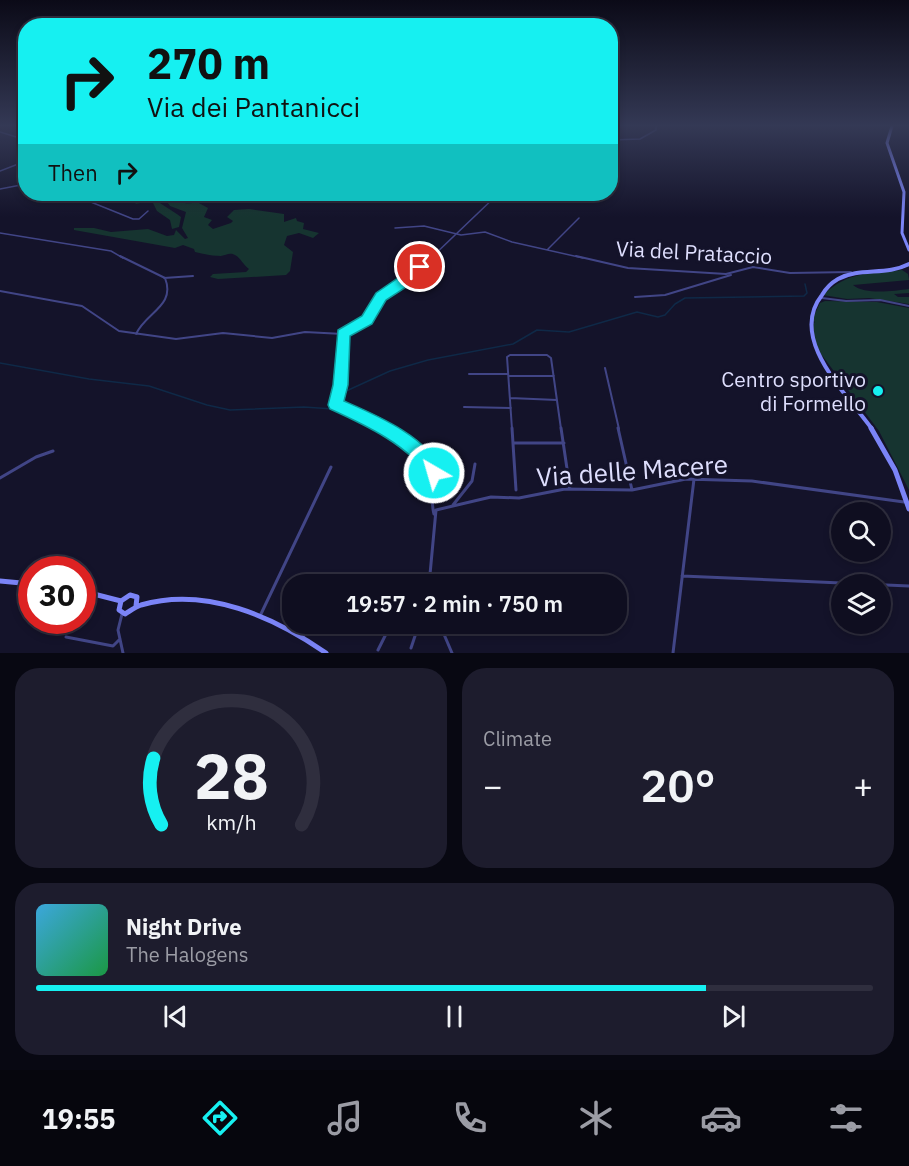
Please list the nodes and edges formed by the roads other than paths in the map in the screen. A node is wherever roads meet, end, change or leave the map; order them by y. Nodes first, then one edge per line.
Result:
1 (892, 156) edge
2 (18, 164) edge
3 (0, 171) edge
4 (18, 185) edge
5 (0, 189) edge
6 (88, 201) edge
7 (491, 201) edge
8 (148, 211) dead end
9 (579, 218) dead end
10 (395, 228) dead end
11 (0, 233) edge
12 (457, 234) junction
13 (547, 250) junction
14 (909, 250) edge
15 (909, 264) edge
16 (734, 273) junction
17 (860, 274) junction
18 (193, 276) dead end
19 (164, 278) junction
20 (0, 291) edge
21 (820, 296) junction
22 (635, 297) dead end
23 (909, 306) edge
24 (343, 333) junction
25 (136, 334) junction
26 (605, 368) dead end
27 (469, 374) dead end
28 (508, 375) junction
29 (554, 376) junction
30 (510, 398) junction
31 (557, 399) junction
32 (464, 407) dead end
33 (511, 408) junction
34 (513, 443) junction
35 (564, 443) junction
36 (53, 452) dead end
37 (475, 464) dead end
38 (331, 467) dead end
39 (0, 478) edge
40 (694, 479) junction
41 (570, 489) junction
42 (516, 490) dead end
43 (632, 490) junction
44 (907, 494) edge
45 (907, 502) junction
46 (453, 505) junction
47 (909, 509) edge
48 (434, 514) junction
49 (430, 574) edge
50 (682, 576) junction
51 (0, 581) edge
52 (18, 583) edge
53 (909, 586) edge
54 (96, 595) edge
55 (121, 601) junction
56 (136, 606) junction
57 (122, 614) junction
58 (260, 616) junction
59 (305, 634) edge
60 (386, 634) edge
61 (416, 634) edge
62 (444, 634) edge
63 (66, 637) dead end
64 (303, 637) junction
65 (120, 639) junction
66 (113, 646) junction
67 (411, 648) dead end
68 (378, 650) dead end
69 (122, 651) edge
70 (326, 653) edge
71 (452, 653) edge
72 (673, 653) edge

1 - 14 street
2 - 3 street
4 - 5 street
6 - 8 street
7 - 12 street
9 - 13 street
10 - 12 street, Via del Prataccio
11 - 19 street
12 - 13 street, Via del Prataccio
12 - 24 street
13 - 16 street, Via del Prataccio
15 - 17 street
16 - 17 street, Via del Prataccio
16 - 22 street
17 - 21 street
18 - 19 street
19 - 25 street
20 - 25 street
21 - 23 street
21 - 44 street
24 - 25 street
24 - 48 street
26 - 43 street
27 - 28 street
28 - 29 street
28 - 29 street
28 - 30 street
29 - 31 street
30 - 31 street
30 - 33 street
31 - 35 street
32 - 33 street
33 - 34 street
34 - 35 street
34 - 42 street
35 - 41 street
36 - 39 street
37 - 46 street
38 - 58 street
40 - 43 street, Via delle Macere
40 - 45 street, Via delle Macere
40 - 50 street
41 - 43 street, Via delle Macere
41 - 46 street, Via delle Macere
44 - 45 street
45 - 47 street
46 - 48 street, Via delle Macere
48 - 49 street
50 - 53 street
50 - 72 street
51 - 52 street
54 - 55 street
55 - 56 street
55 - 57 street
56 - 57 street
56 - 58 street
57 - 65 street
58 - 64 street
59 - 64 street
60 - 68 street
61 - 67 street
62 - 71 street
63 - 66 street
64 - 70 street
65 - 66 street
65 - 69 street
66 - 69 street

